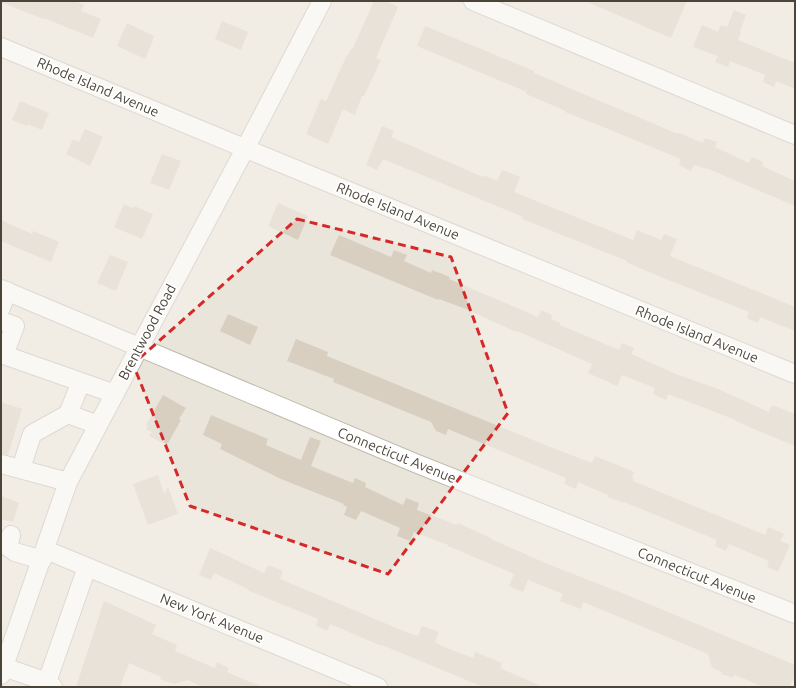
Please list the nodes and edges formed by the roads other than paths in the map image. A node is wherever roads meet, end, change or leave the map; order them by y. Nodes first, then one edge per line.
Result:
1 (322, 1) edge
2 (473, 1) edge
3 (1, 47) edge
4 (795, 135) edge
5 (246, 149) junction
6 (3, 296) edge
7 (1, 321) edge
8 (138, 348) junction
9 (795, 374) edge
10 (81, 382) junction
11 (115, 394) junction
12 (68, 414) junction
13 (98, 425) junction
14 (1, 464) edge
15 (21, 469) junction
16 (68, 482) junction
17 (11, 535) dead end
18 (44, 555) junction
19 (87, 567) junction
20 (795, 614) edge
21 (2, 670) edge
22 (50, 684) edge
23 (378, 687) edge

1 - 5 street, Brentwood Road
2 - 4 street
3 - 5 street, Rhode Island Avenue
5 - 8 street, Brentwood Road
5 - 9 street, Rhode Island Avenue
6 - 8 street, Connecticut Avenue
7 - 10 street
8 - 11 street, Brentwood Road
8 - 20 street, Connecticut Avenue
10 - 11 street
10 - 12 street
11 - 13 street, Brentwood Road
12 - 13 street
12 - 15 street
13 - 16 street, Brentwood Road
14 - 15 street
15 - 16 street
16 - 18 street, Brentwood Road
17 - 18 street, New York Avenue
18 - 19 street, New York Avenue
18 - 21 street, Brentwood Road
19 - 22 street
19 - 23 street, New York Avenue
21 - 22 street

